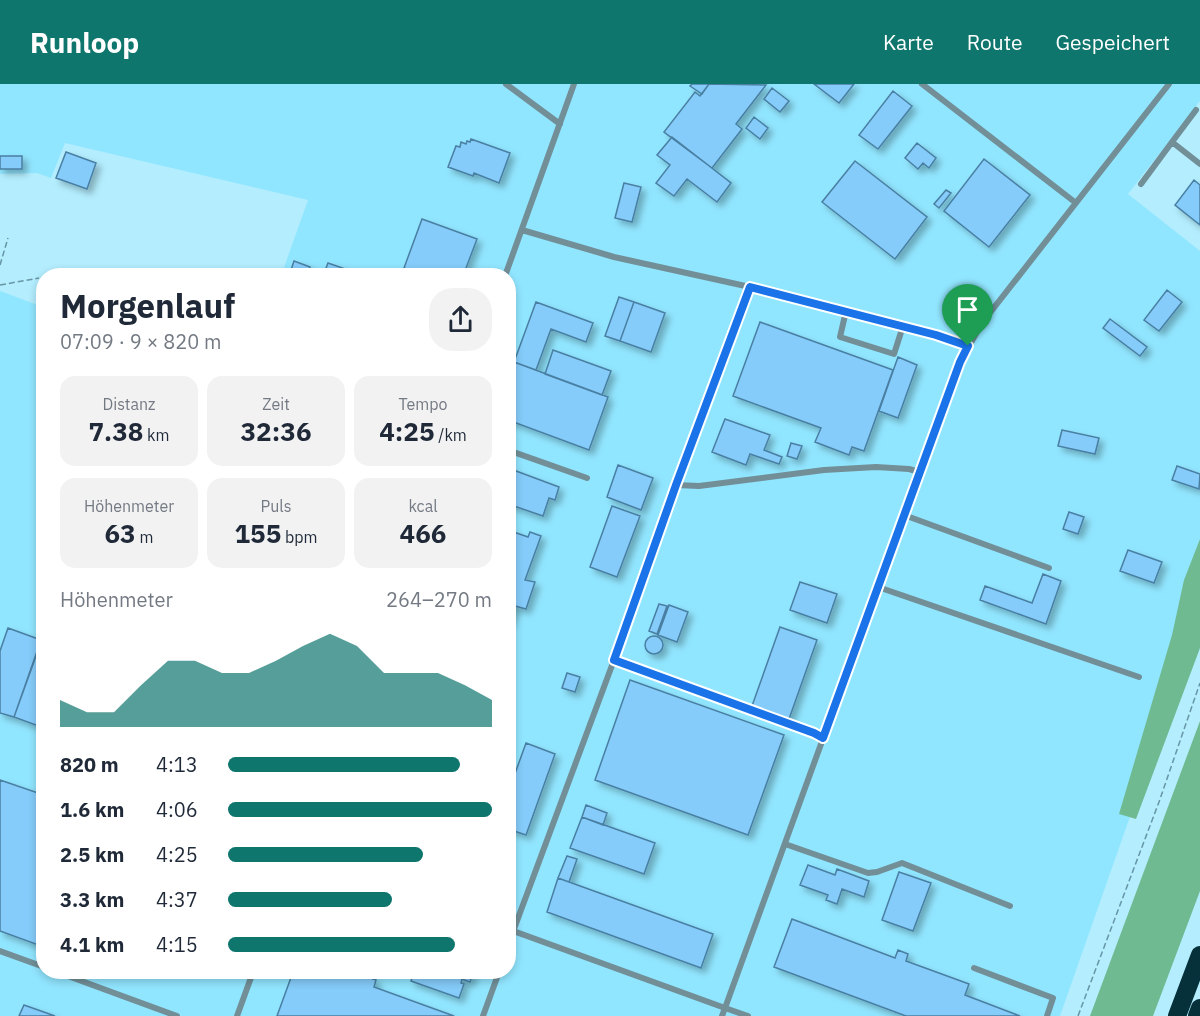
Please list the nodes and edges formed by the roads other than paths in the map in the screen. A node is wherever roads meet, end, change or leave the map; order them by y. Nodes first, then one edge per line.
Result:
1 (506, 84) edge
2 (574, 84) edge
3 (922, 84) edge
4 (1169, 84) edge
5 (1196, 110) dead end
6 (560, 124) junction
7 (1172, 142) junction
8 (1200, 164) edge
9 (1141, 184) dead end
10 (1077, 202) junction
11 (522, 230) junction
12 (509, 268) edge
13 (750, 287) junction
14 (846, 311) junction
15 (903, 326) junction
16 (968, 346) junction
17 (516, 453) edge
18 (920, 472) junction
19 (587, 478) dead end
20 (676, 485) junction
21 (904, 515) junction
22 (1049, 568) dead end
23 (878, 587) junction
24 (614, 660) junction
25 (1139, 677) dead end
26 (823, 738) junction
27 (785, 844) junction
28 (1010, 906) dead end
29 (516, 917) edge
30 (516, 932) edge
31 (0, 951) edge
32 (1200, 955) edge
33 (36, 964) edge
34 (975, 968) dead end
35 (76, 979) edge
36 (250, 979) edge
37 (496, 979) edge
38 (725, 1008) junction
39 (1200, 1008) edge
40 (177, 1016) edge
41 (237, 1016) edge
42 (483, 1016) edge
43 (722, 1016) edge
44 (748, 1016) edge
45 (1047, 1016) edge
46 (1177, 1016) edge
47 (1197, 1016) edge

1 - 6 lane
2 - 6 lane
3 - 10 lane
4 - 10 lane
5 - 7 lane
6 - 11 lane
7 - 8 lane
7 - 9 lane
10 - 16 lane
11 - 12 lane
11 - 13 lane
13 - 14 lane
13 - 20 lane
14 - 15 lane
14 - 15 lane
15 - 16 lane
16 - 18 lane
17 - 19 lane
18 - 20 lane
18 - 21 lane
20 - 24 lane
21 - 22 lane
21 - 23 lane
23 - 25 lane
23 - 26 lane
24 - 26 lane
24 - 29 lane
26 - 27 lane
27 - 28 lane
27 - 38 lane
30 - 38 lane
31 - 33 lane
32 - 46 highway
34 - 45 lane
35 - 40 lane
36 - 41 lane
37 - 42 lane
38 - 43 lane
38 - 44 lane
39 - 47 highway

